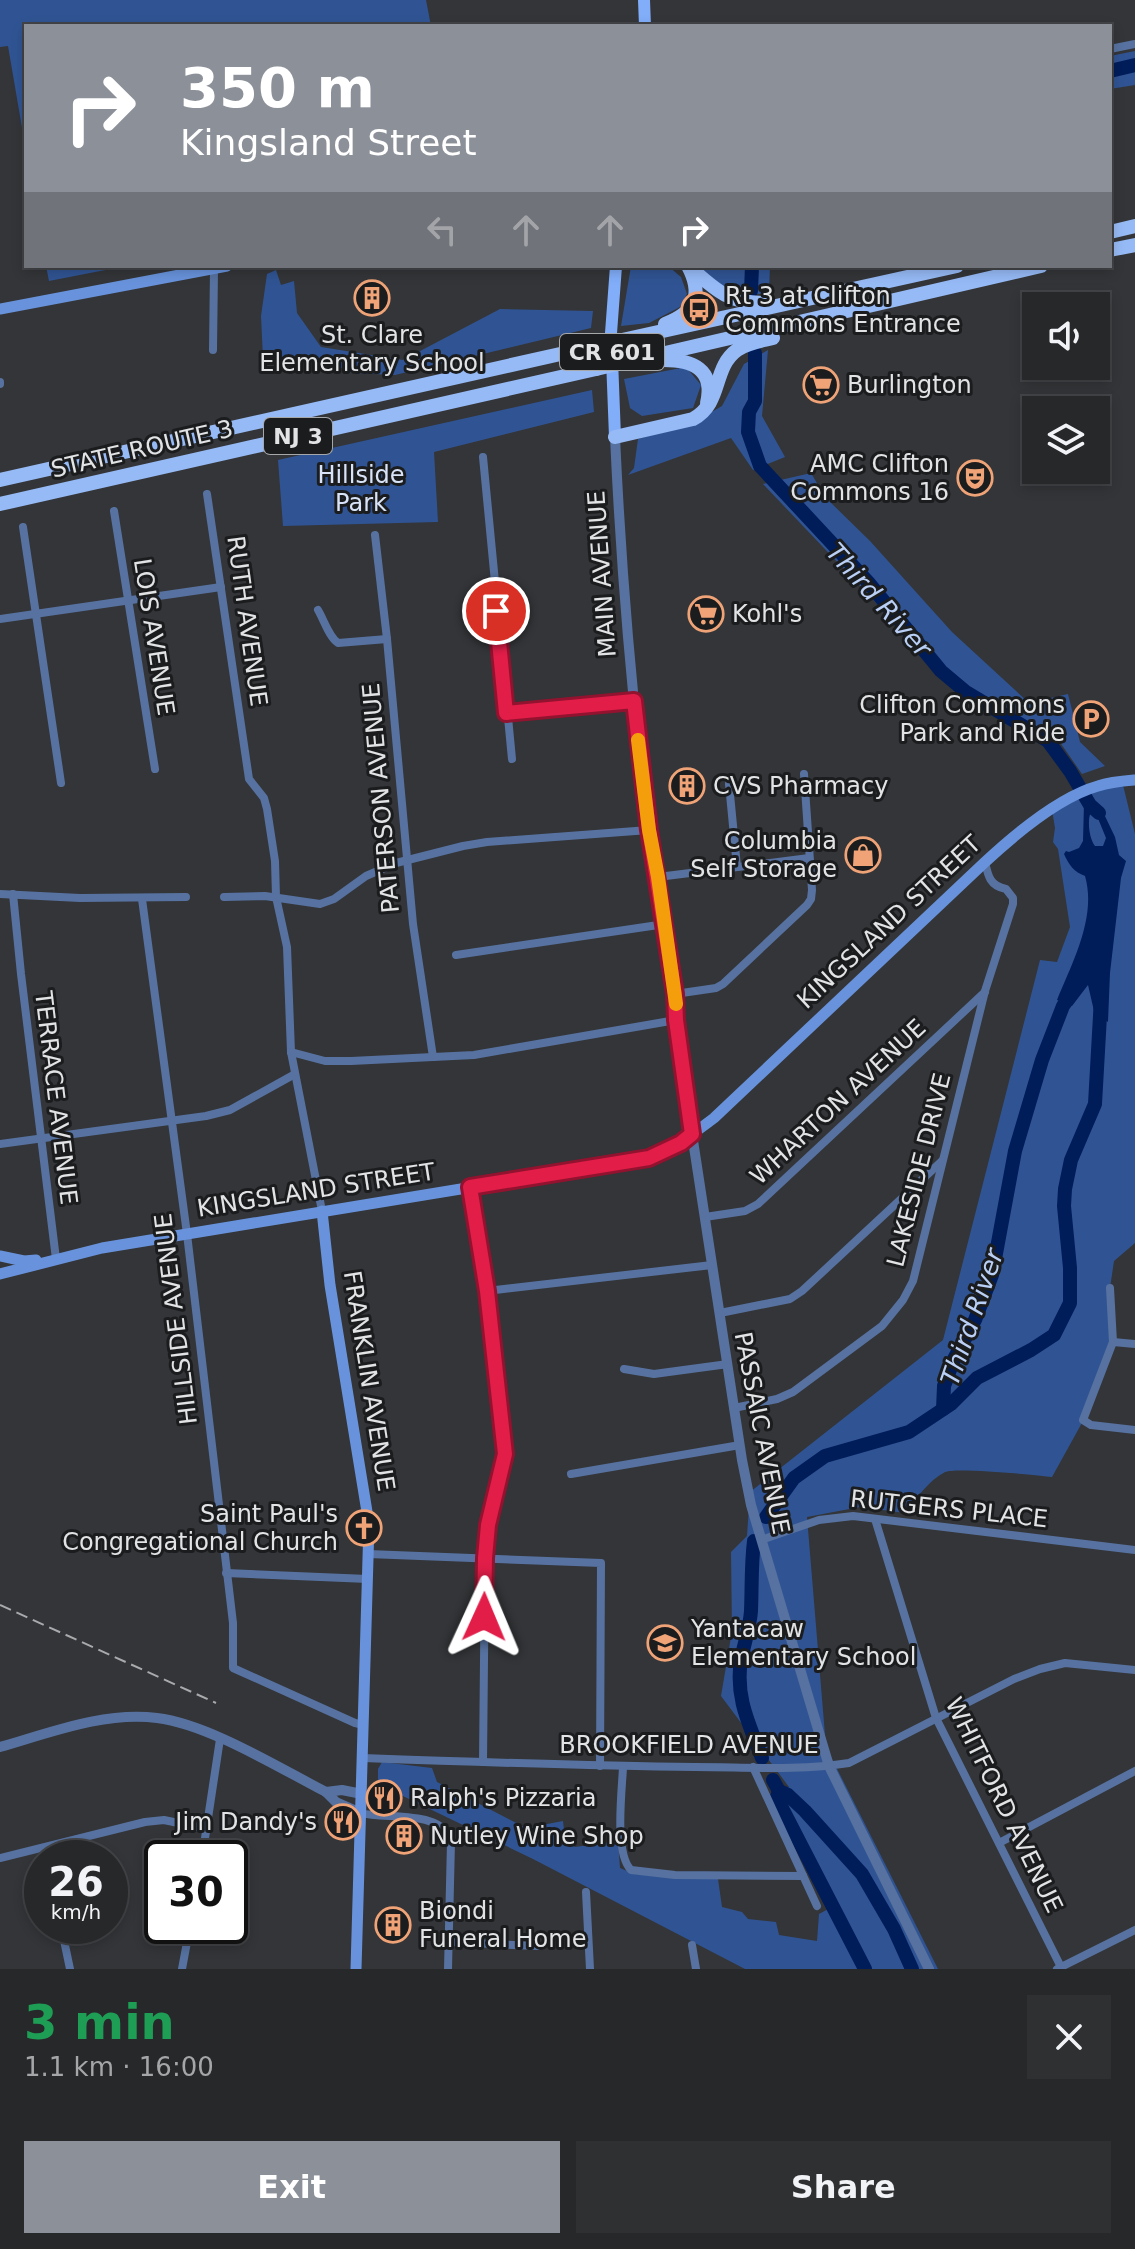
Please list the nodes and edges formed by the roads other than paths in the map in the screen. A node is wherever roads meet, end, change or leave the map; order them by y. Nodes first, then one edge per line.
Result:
1 (644, 0) edge
2 (645, 24) edge
3 (1135, 44) edge
4 (1112, 49) edge
5 (1135, 226) edge
6 (1112, 232) edge
7 (1135, 245) edge
8 (1112, 250) edge
9 (218, 268) edge
10 (616, 268) edge
11 (690, 268) edge
12 (691, 268) edge
13 (948, 268) edge
14 (1032, 268) edge
15 (214, 269) junction
16 (978, 280) junction
17 (786, 303) junction
18 (0, 309) edge
19 (622, 340) junction
20 (213, 350) dead end
21 (622, 363) junction
22 (702, 414) junction
23 (615, 437) junction
24 (483, 457) dead end
25 (0, 480) edge
26 (81, 486) junction
27 (207, 494) dead end
28 (0, 504) edge
29 (114, 511) dead end
30 (0, 512) edge
31 (23, 527) dead end
32 (375, 535) dead end
33 (221, 587) junction
34 (128, 600) junction
35 (318, 610) dead end
36 (37, 614) junction
37 (0, 619) edge
38 (387, 639) junction
39 (634, 701) junction
40 (506, 713) junction
41 (512, 759) dead end
42 (155, 769) dead end
43 (804, 774) dead end
44 (1135, 780) edge
45 (61, 783) dead end
46 (729, 784) dead end
47 (649, 830) junction
48 (809, 858) junction
49 (406, 860) junction
50 (985, 862) junction
51 (737, 867) junction
52 (658, 877) junction
53 (0, 894) edge
54 (13, 894) junction
55 (186, 897) dead end
56 (224, 897) dead end
57 (276, 897) junction
58 (142, 899) junction
59 (665, 924) junction
60 (456, 955) dead end
61 (985, 991) junction
62 (675, 994) junction
63 (676, 1020) junction
64 (291, 1052) junction
65 (433, 1057) junction
66 (295, 1074) junction
67 (172, 1121) junction
68 (692, 1134) junction
69 (41, 1138) junction
70 (0, 1144) edge
71 (943, 1161) junction
72 (470, 1187) junction
73 (322, 1211) junction
74 (705, 1217) junction
75 (187, 1234) junction
76 (0, 1256) edge
77 (56, 1259) junction
78 (712, 1265) junction
79 (0, 1274) edge
80 (1110, 1288) dead end
81 (487, 1291) junction
82 (720, 1313) junction
83 (1113, 1342) junction
84 (1135, 1344) edge
85 (728, 1364) junction
86 (624, 1369) dead end
87 (734, 1408) junction
88 (1135, 1430) edge
89 (740, 1445) junction
90 (571, 1474) dead end
91 (875, 1519) junction
92 (761, 1540) junction
93 (1135, 1550) edge
94 (368, 1554) junction
95 (485, 1558) junction
96 (226, 1573) junction
97 (368, 1579) junction
98 (1135, 1670) edge
99 (936, 1718) junction
100 (364, 1725) junction
101 (220, 1739) junction
102 (0, 1747) edge
103 (363, 1758) junction
104 (483, 1762) junction
105 (600, 1766) junction
106 (829, 1766) junction
107 (623, 1767) junction
108 (753, 1767) junction
109 (1135, 1771) edge
110 (326, 1792) junction
111 (362, 1794) junction
112 (361, 1813) junction
113 (207, 1829) junction
114 (70, 1840) edge
115 (205, 1840) edge
116 (999, 1843) junction
117 (24, 1852) edge
118 (0, 1858) edge
119 (803, 1876) junction
120 (586, 1892) dead end
121 (817, 1906) dead end
122 (1135, 1930) edge
123 (449, 1942) junction
124 (65, 1944) edge
125 (187, 1944) edge
126 (692, 1945) dead end
127 (537, 1946) dead end
128 (1060, 1968) edge
129 (70, 1969) edge
130 (182, 1969) edge
131 (356, 1969) edge
132 (448, 1969) edge
133 (590, 1969) edge
134 (696, 1969) edge
135 (929, 1969) edge

1 - 2 main road
3 - 4 street
5 - 6 highway
7 - 8 highway
9 - 15 main road
10 - 23 main road, MAIN AVENUE / CR 601
11 - 19 highway
12 - 17 highway
13 - 17 highway, STATE ROUTE 3 / NJ 3
14 - 16 highway, STATE ROUTE 3 / NJ 3
15 - 18 main road
15 - 20 street
16 - 21 highway, STATE ROUTE 3 / NJ 3
16 - 22 highway
17 - 19 highway, STATE ROUTE 3 / NJ 3
19 - 25 highway, STATE ROUTE 3 / NJ 3, bridge
21 - 22 highway
21 - 26 highway, STATE ROUTE 3 / NJ 3, bridge
22 - 23 highway
23 - 39 street, MAIN AVENUE / CR 601
24 - 40 street
26 - 28 highway, STATE ROUTE 3 / NJ 3
26 - 30 highway
27 - 33 street, RUTH AVENUE
29 - 34 street, LOIS AVENUE
31 - 36 street
32 - 38 street, PATERSON AVENUE
33 - 34 street
33 - 57 street, RUTH AVENUE
34 - 36 street
34 - 42 street, LOIS AVENUE
35 - 38 street
36 - 37 street
36 - 45 street
38 - 49 street, PATERSON AVENUE
39 - 40 street
39 - 47 street, MAIN AVENUE / CR 601
40 - 41 street
43 - 48 street
44 - 50 main road, KINGSLAND STREET
46 - 51 street
47 - 49 street
47 - 52 street, MAIN AVENUE / CR 601
48 - 51 street
48 - 62 street
49 - 57 street
49 - 65 street, PATERSON AVENUE
50 - 61 street, LAKESIDE DRIVE
50 - 68 main road, KINGSLAND STREET
51 - 52 street
52 - 59 street, PASSAIC AVENUE
53 - 54 street
54 - 58 street
54 - 69 street, TERRACE AVENUE
55 - 58 street
56 - 57 street
57 - 64 street, FRANKLIN AVENUE
58 - 67 street, HILLSIDE AVENUE
59 - 60 street
59 - 62 street, PASSAIC AVENUE
61 - 71 street, LAKESIDE DRIVE
61 - 74 street, WHARTON AVENUE
62 - 63 street, PASSAIC AVENUE
63 - 65 street
63 - 68 street, PASSAIC AVENUE
64 - 65 street
64 - 66 street, FRANKLIN AVENUE
66 - 67 street
66 - 73 street, FRANKLIN AVENUE
67 - 69 street
67 - 75 street, HILLSIDE AVENUE
68 - 72 main road, KINGSLAND STREET
68 - 74 street, PASSAIC AVENUE
69 - 70 street
69 - 77 street, TERRACE AVENUE
71 - 82 street
71 - 87 street, LAKESIDE DRIVE
72 - 73 main road, KINGSLAND STREET
72 - 81 street
73 - 75 main road, KINGSLAND STREET
73 - 94 main road, FRANKLIN AVENUE
74 - 78 street, PASSAIC AVENUE
75 - 77 main road, KINGSLAND STREET
75 - 96 street, HILLSIDE AVENUE
76 - 77 main road
77 - 79 main road, KINGSLAND STREET
78 - 81 street
78 - 82 street, PASSAIC AVENUE
80 - 83 street
81 - 95 street
82 - 85 street, PASSAIC AVENUE
83 - 84 street
83 - 88 street
85 - 86 street
85 - 87 street, PASSAIC AVENUE
87 - 89 street, PASSAIC AVENUE
89 - 90 street
89 - 92 street, PASSAIC AVENUE
91 - 92 street, RUTGERS PLACE
91 - 93 street, RUTGERS PLACE
91 - 99 street, WHITFORD AVENUE
92 - 106 street, PASSAIC AVENUE
94 - 95 street
94 - 97 main road, FRANKLIN AVENUE
95 - 104 street
95 - 105 street
96 - 97 street
96 - 100 street, HILLSIDE AVENUE
97 - 100 main road, FRANKLIN AVENUE
98 - 99 street, BROOKFIELD AVENUE
99 - 106 street, BROOKFIELD AVENUE
99 - 116 street, WHITFORD AVENUE
100 - 103 main road, FRANKLIN AVENUE
101 - 102 street
101 - 110 street
101 - 113 street
103 - 104 street, BROOKFIELD AVENUE
103 - 111 main road, FRANKLIN AVENUE
104 - 105 street, BROOKFIELD AVENUE
105 - 107 street, BROOKFIELD AVENUE
106 - 108 street, BROOKFIELD AVENUE
106 - 135 street, PASSAIC AVENUE
107 - 108 street, BROOKFIELD AVENUE
107 - 119 street
108 - 119 street
109 - 116 street
110 - 111 street
110 - 112 street
111 - 112 main road, FRANKLIN AVENUE
112 - 123 street
112 - 131 main road, FRANKLIN AVENUE
113 - 114 street
113 - 115 street
116 - 128 street, WHITFORD AVENUE
117 - 118 street
119 - 121 street
120 - 133 street
122 - 128 street
123 - 127 street
123 - 132 street
124 - 129 street
125 - 130 street
126 - 134 street

